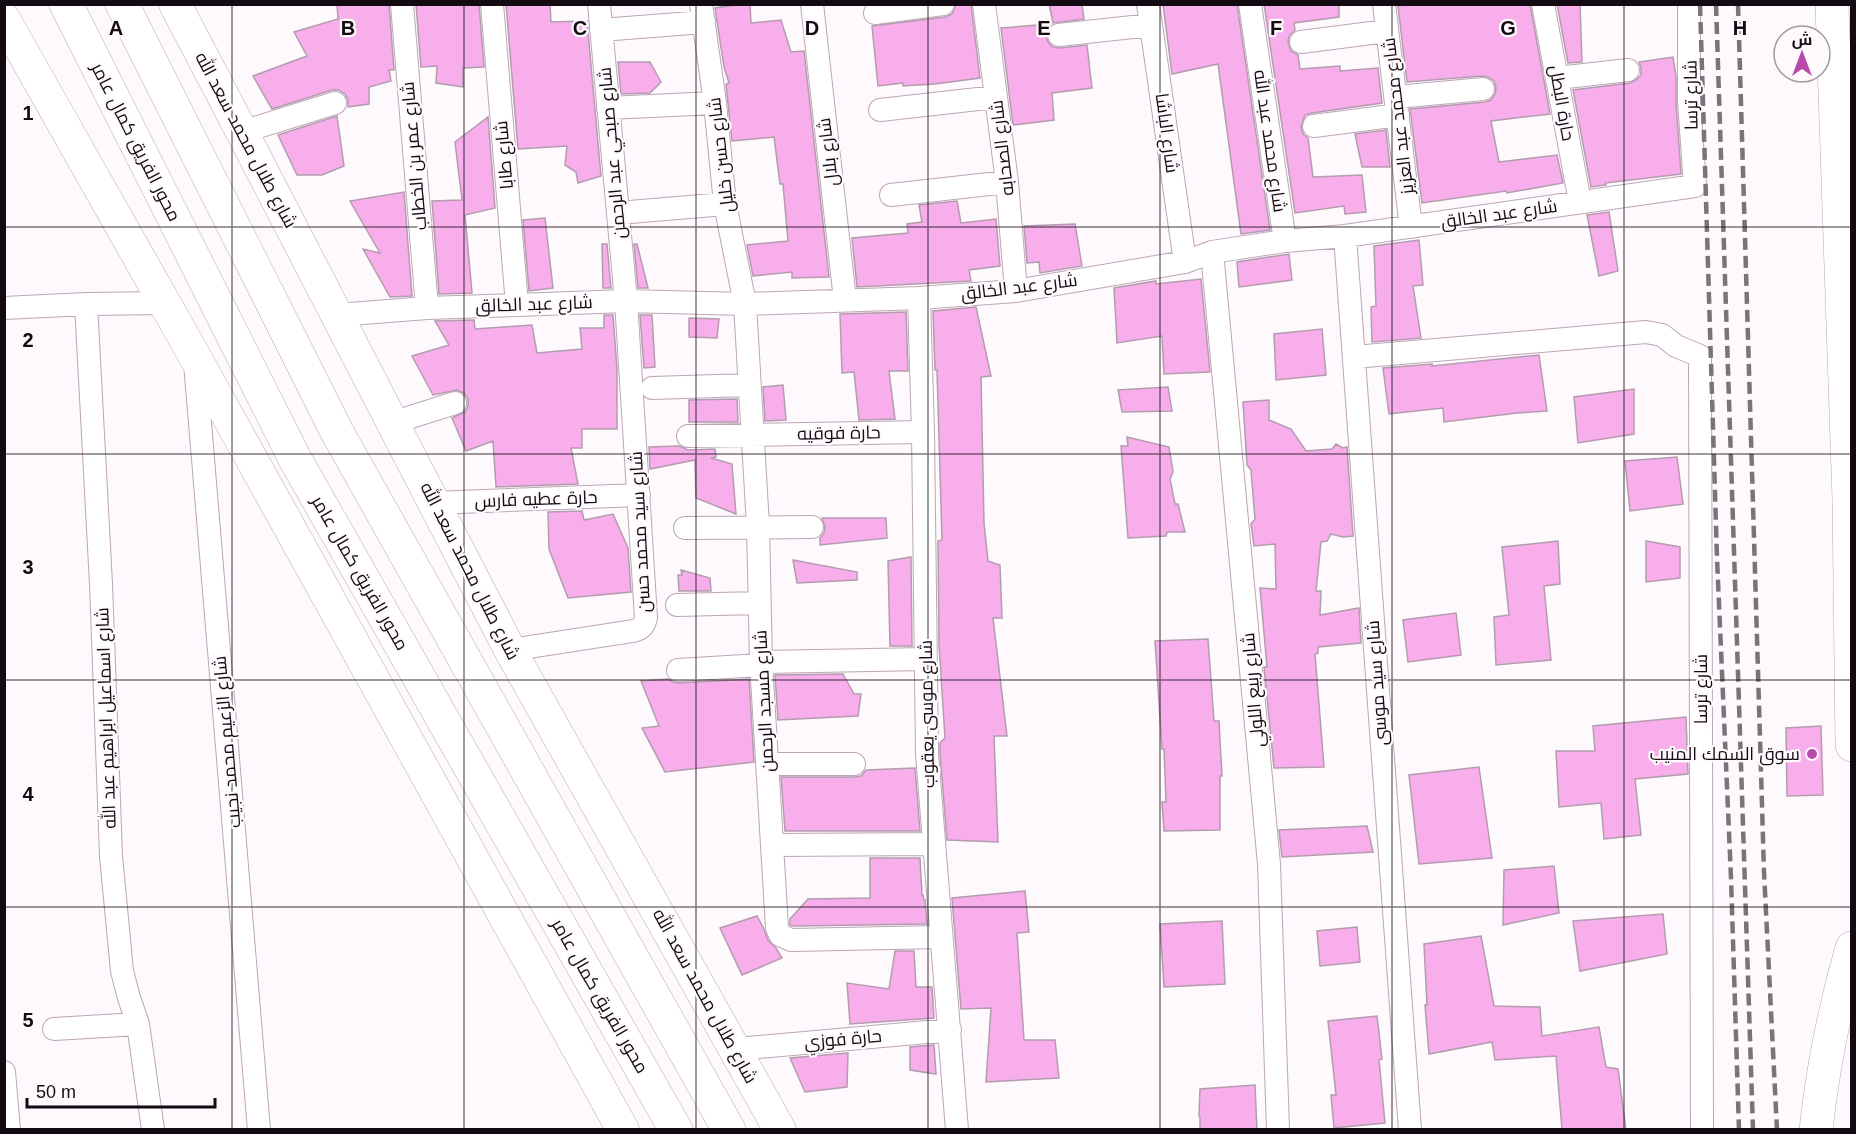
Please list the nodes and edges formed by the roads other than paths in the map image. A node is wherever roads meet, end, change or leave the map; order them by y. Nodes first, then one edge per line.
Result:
1 (66, 4) edge
2 (122, 4) edge
3 (175, 4) edge
4 (402, 4) edge
5 (492, 4) edge
6 (599, 4) edge
7 (812, 4) edge
8 (943, 4) edge
9 (984, 4) edge
10 (1250, 4) edge
11 (1384, 4) edge
12 (1543, 4) edge
13 (1672, 4) edge
14 (1689, 4) edge
15 (1832, 4) edge
16 (703, 13) edge
17 (876, 13) dead end
18 (1150, 15) edge
19 (4, 19) edge
20 (601, 30) junction
21 (1388, 31) junction
22 (1690, 31) junction
23 (1059, 35) dead end
24 (1301, 42) dead end
25 (1628, 70) dead end
26 (1558, 78) junction
27 (1483, 89) dead end
28 (996, 97) junction
29 (335, 103) dead end
30 (716, 103) junction
31 (1397, 106) junction
32 (608, 108) junction
33 (880, 110) dead end
34 (1314, 126) dead end
35 (242, 132) junction
36 (1006, 182) junction
37 (1695, 186) joint
38 (891, 195) dead end
39 (1580, 202) junction
40 (725, 204) junction
41 (618, 213) junction
42 (1411, 227) junction
43 (1346, 236) junction
44 (1285, 242) junction
45 (1212, 252) junction
46 (1185, 262) junction
47 (1846, 275) edge
48 (1016, 291) junction
49 (919, 298) junction
50 (845, 300) junction
51 (626, 301) junction
52 (164, 303) junction
53 (86, 304) junction
54 (745, 304) junction
55 (517, 305) junction
56 (4, 308) edge
57 (426, 308) junction
58 (337, 315) junction
59 (194, 356) junction
60 (1354, 357) junction
61 (749, 385) junction
62 (652, 388) dead end
63 (456, 403) dead end
64 (393, 423) junction
65 (923, 432) junction
66 (754, 435) junction
67 (688, 436) dead end
68 (639, 495) junction
69 (434, 503) junction
70 (758, 526) junction
71 (813, 527) dead end
72 (685, 528) dead end
73 (759, 603) junction
74 (677, 605) dead end
75 (510, 650) junction
76 (926, 659) junction
77 (761, 664) junction
78 (678, 670) dead end
79 (1851, 745) edge
80 (767, 764) junction
81 (855, 764) dead end
82 (933, 844) junction
83 (773, 845) junction
84 (940, 937) junction
85 (1851, 948) edge
86 (138, 1024) junction
87 (54, 1029) dead end
88 (950, 1030) junction
89 (678, 1038) junction
90 (736, 1049) junction
91 (632, 1051) junction
92 (4, 1072) edge
93 (9, 1130) edge
94 (153, 1130) edge
95 (259, 1130) edge
96 (622, 1130) edge
97 (653, 1130) edge
98 (676, 1130) edge
99 (729, 1130) edge
100 (743, 1130) edge
101 (780, 1130) edge
102 (957, 1130) edge
103 (1278, 1130) edge
104 (1410, 1130) edge
105 (1702, 1130) edge
106 (1816, 1130) edge

1 - 91 highway, محور الفريق كمال عامر
2 - 89 highway
3 - 35 main road, شارع طلال محمد سعد الله
4 - 57 street, شارع عمر بن الخطاب
5 - 55 street, شارع طابا
6 - 20 street, شارع صبحي عبد الرحمن
7 - 50 street, شارع بلال
8 - 17 street
9 - 28 street, شارع الصحابه
10 - 44 street, شارع محمد عبد الله
11 - 21 street, شارع محمد عبد العزيز
12 - 26 street, حارة البطل
13 - 22 street
14 - 22 street, شارع ترسا
15 - 47 highway
16 - 20 street
16 - 30 street, شارع حسن خليل
18 - 23 street
18 - 46 street, شارع الباشا
19 - 52 main road
20 - 32 street, شارع صبحي عبد الرحمن
21 - 24 street
21 - 31 street, شارع محمد عبد العزيز
22 - 37 street, شارع ترسا
25 - 26 street
26 - 39 street, حارة البطل
27 - 31 street
28 - 33 street
28 - 36 street, شارع الصحابه
29 - 35 street
30 - 32 street
30 - 40 street, شارع حسن خليل
31 - 34 street
31 - 42 street, شارع محمد عبد العزيز
32 - 41 street, شارع صبحي عبد الرحمن
35 - 58 main road, شارع طلال محمد سعد الله
36 - 38 street
36 - 48 street, شارع الصحابه
37 - 39 street, شارع عبد الخالق
39 - 42 street, شارع عبد الخالق
40 - 41 street
40 - 54 street, شارع حسن خليل
41 - 51 street, شارع صبحي عبد الرحمن
42 - 43 street, شارع عبد الخالق
43 - 44 street, شارع عبد الخالق
43 - 60 street, شارع سيد موسى
44 - 45 street, شارع عبد الخالق
45 - 46 street, شارع عبد الخالق
45 - 103 street, شارع ربيع اللولي
46 - 48 street, شارع عبد الخالق
47 - 79 highway
48 - 49 street, شارع عبد الخالق
49 - 50 street, شارع عبد الخالق
49 - 65 street, شارع موسى يعقوب
50 - 54 street, شارع عبد الخالق
51 - 54 street, شارع عبد الخالق
51 - 55 street, شارع عبد الخالق
51 - 68 street, شارع سيد محمد حسن
52 - 53 street
52 - 59 main road
53 - 56 street
53 - 86 street, شارع اسماعيل ابراهيم عبد الله
54 - 61 street, شارع مسجد الرحمن
55 - 57 street, شارع عبد الخالق
57 - 58 street, شارع عبد الخالق
58 - 64 main road, شارع طلال محمد سعد الله
59 - 95 street, شارع الزعيم محمد نجيب
59 - 96 main road
60 - 104 street, شارع سيد موسى
60 - 105 street, شارع ترسا
61 - 62 street
61 - 66 street, شارع مسجد الرحمن
63 - 64 street
64 - 69 main road, شارع طلال محمد سعد الله
65 - 66 street, حارة فوقيه
65 - 76 street, شارع موسى يعقوب
66 - 67 street, حارة فوقيه
66 - 70 street, شارع مسجد الرحمن
68 - 69 street, حارة عطيه فارس
68 - 75 street, شارع سيد محمد حسن
69 - 75 main road, شارع طلال محمد سعد الله
70 - 71 street
70 - 72 street
70 - 73 street, شارع مسجد الرحمن
73 - 74 street
73 - 77 street, شارع مسجد الرحمن
75 - 90 main road, شارع طلال محمد سعد الله
76 - 77 street
76 - 82 street, شارع موسى يعقوب
77 - 78 street
77 - 80 street, شارع مسجد الرحمن
80 - 81 street
80 - 83 street, شارع مسجد الرحمن
82 - 83 street
82 - 84 street, شارع موسى يعقوب
83 - 84 street, شارع مسجد الرحمن
84 - 88 street, شارع موسى يعقوب
85 - 106 highway
86 - 87 street
86 - 94 street, شارع اسماعيل ابراهيم عبد الله
88 - 90 street, حارة فوزي
88 - 102 street, شارع موسى يعقوب
89 - 99 highway
89 - 100 highway
90 - 101 main road, شارع طلال محمد سعد الله
91 - 97 highway
91 - 98 highway, محور الفريق كمال عامر
92 - 93 street

